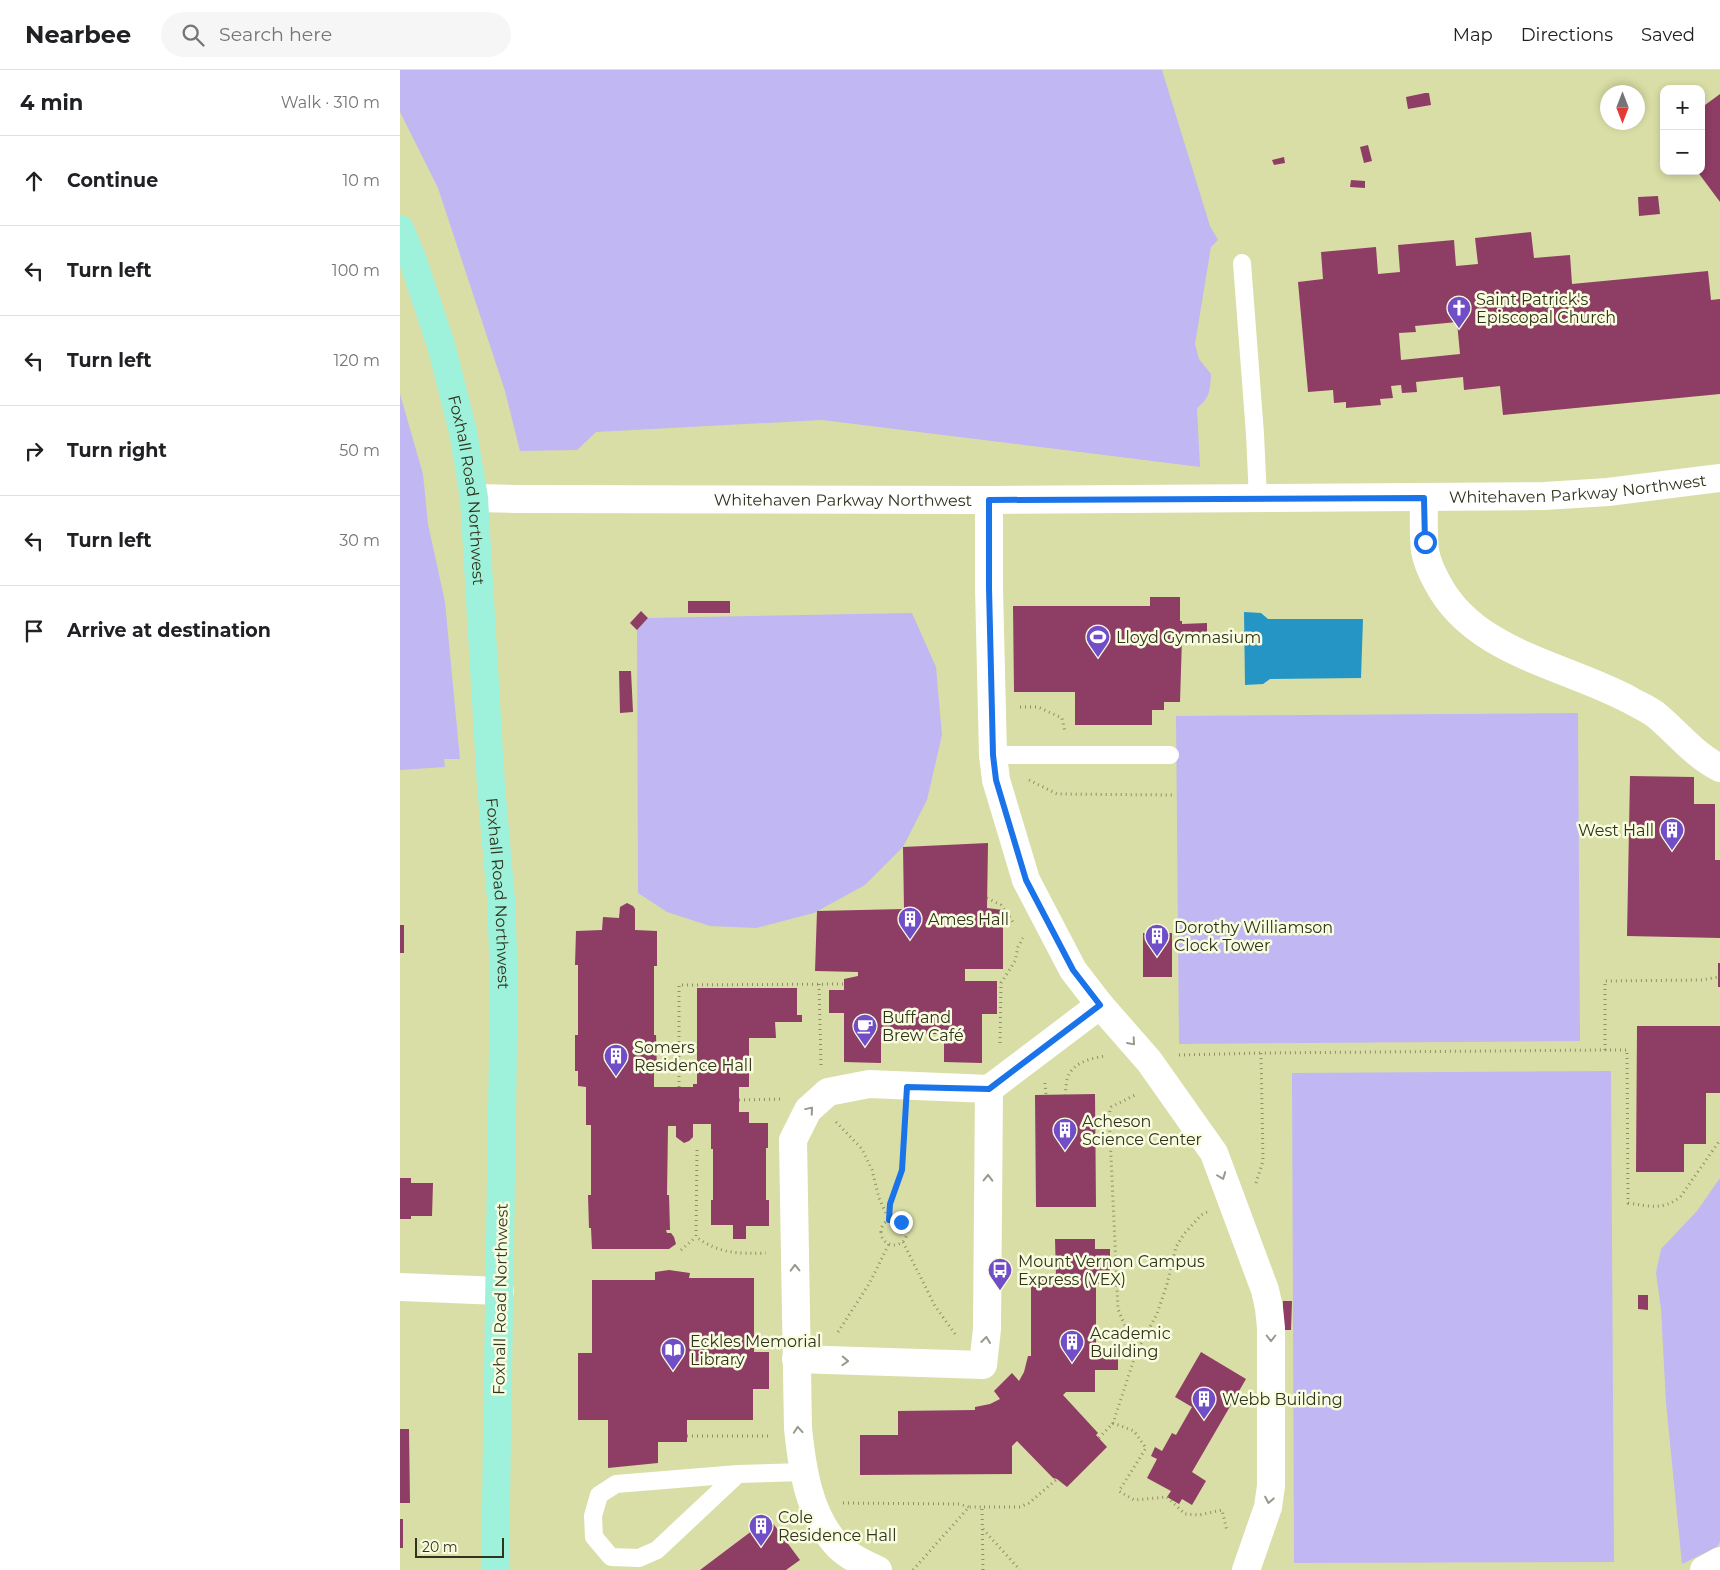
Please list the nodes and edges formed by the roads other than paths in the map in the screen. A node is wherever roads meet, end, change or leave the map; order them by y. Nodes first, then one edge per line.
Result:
1 (400, 229) edge
2 (1242, 263) dead end
3 (1720, 478) edge
4 (474, 498) junction
5 (1424, 498) junction
6 (1258, 499) junction
7 (989, 500) junction
8 (993, 755) junction
9 (1170, 755) dead end
10 (1720, 768) edge
11 (1100, 1005) junction
12 (994, 1086) junction
13 (400, 1287) edge
14 (500, 1291) junction
15 (796, 1359) junction
16 (804, 1472) junction
17 (738, 1474) junction
18 (1720, 1561) edge
19 (495, 1570) edge
20 (878, 1570) edge
21 (1246, 1570) edge
22 (1704, 1570) edge

1 - 4 main road, Foxhall Road Northwest
2 - 6 lane
3 - 5 street, Whitehaven Parkway Northwest
4 - 7 street, Whitehaven Parkway Northwest
4 - 14 main road, Foxhall Road Northwest
5 - 6 street, Whitehaven Parkway Northwest
5 - 10 street
6 - 7 street, Whitehaven Parkway Northwest
7 - 8 street
8 - 9 lane
8 - 11 street
11 - 12 street
11 -> 21 street
15 -> 12 street
15 -> 12 street
13 - 14 street
14 - 19 main road, Foxhall Road Northwest
16 -> 15 street
16 - 17 lane
16 - 20 street
17 - 17 lane
18 - 22 street

